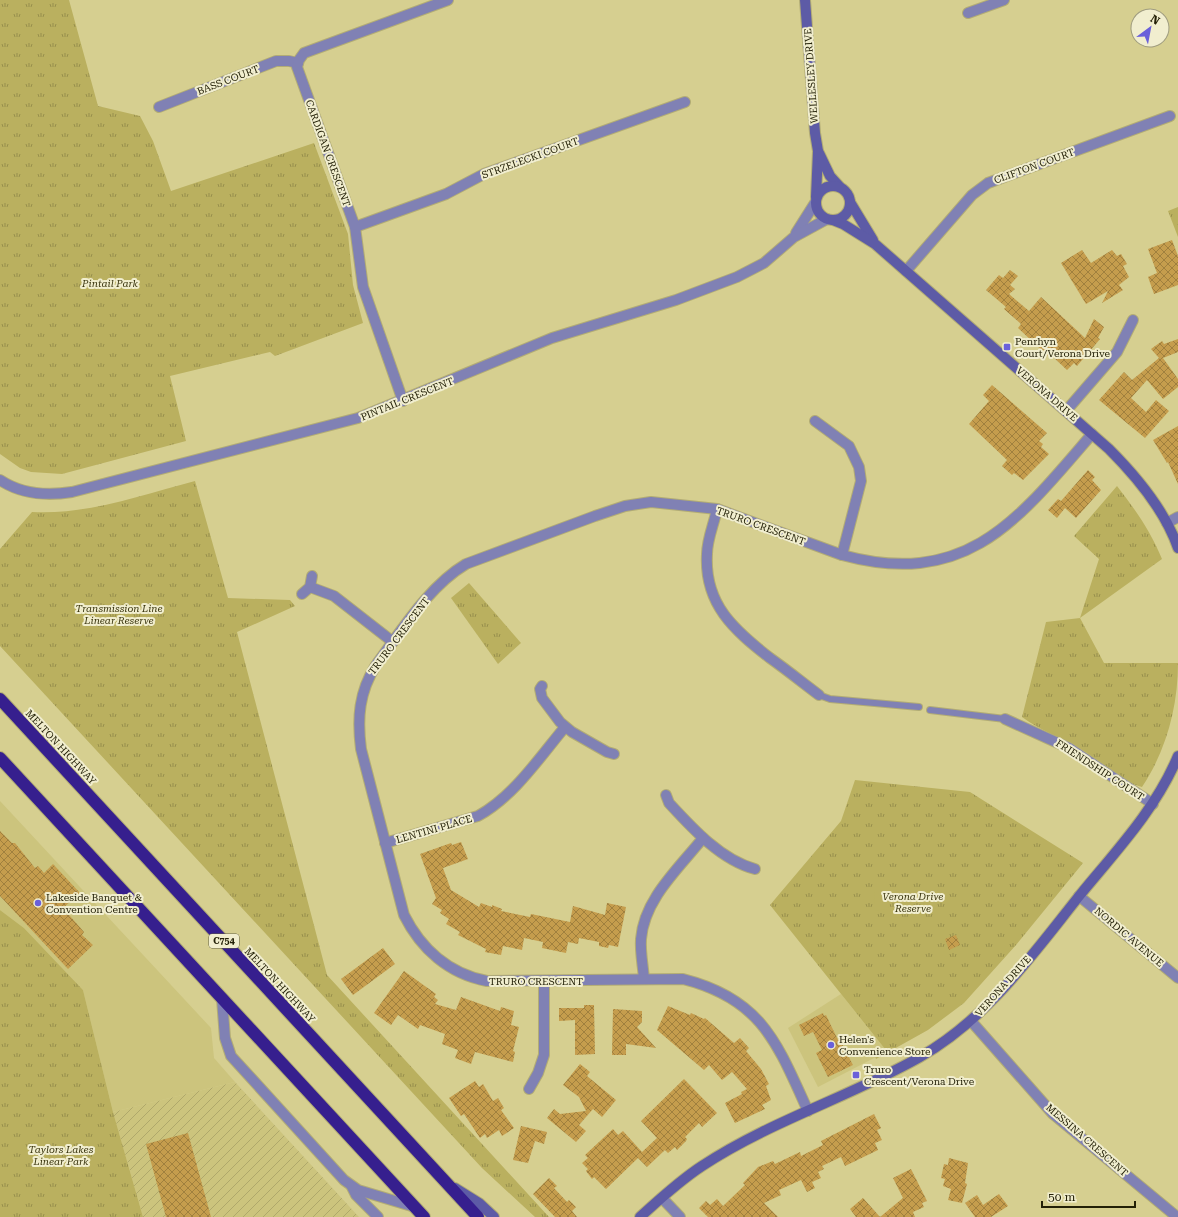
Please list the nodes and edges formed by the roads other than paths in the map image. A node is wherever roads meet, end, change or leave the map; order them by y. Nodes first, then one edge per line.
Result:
1 (448, 0) edge
2 (805, 0) edge
3 (1004, 0) edge
4 (968, 13) dead end
5 (298, 63) junction
6 (685, 102) dead end
7 (159, 106) dead end
8 (1170, 116) dead end
9 (818, 151) junction
10 (840, 187) junction
11 (816, 200) junction
12 (850, 202) junction
13 (830, 220) junction
14 (354, 227) junction
15 (794, 236) junction
16 (875, 244) junction
17 (906, 271) junction
18 (1133, 320) dead end
19 (403, 402) junction
20 (1066, 410) junction
21 (815, 421) dead end
22 (1092, 434) junction
23 (0, 480) edge
24 (717, 509) junction
25 (1178, 517) edge
26 (1167, 523) junction
27 (1178, 548) edge
28 (842, 555) junction
29 (312, 576) dead end
30 (310, 587) junction
31 (302, 594) dead end
32 (393, 642) junction
33 (542, 686) dead end
34 (819, 695) joint
35 (0, 699) edge
36 (919, 707) dead end
37 (930, 710) dead end
38 (1004, 719) joint
39 (565, 727) junction
40 (614, 754) dead end
41 (1178, 756) edge
42 (0, 758) edge
43 (666, 795) dead end
44 (1153, 804) junction
45 (703, 838) junction
46 (385, 843) junction
47 (755, 869) dead end
48 (1079, 896) junction
49 (1178, 978) edge
50 (644, 979) junction
51 (544, 982) junction
52 (222, 998) junction
53 (971, 1021) junction
54 (529, 1089) dead end
55 (808, 1111) junction
56 (448, 1184) junction
57 (352, 1187) junction
58 (662, 1198) junction
59 (415, 1207) junction
60 (378, 1217) edge
61 (424, 1217) edge
62 (478, 1217) edge
63 (494, 1217) edge
64 (640, 1217) edge
65 (680, 1217) edge
66 (1177, 1217) edge

1 - 5 street
2 - 9 street, WELLESLEY DRIVE
3 - 4 street
5 - 7 street, BASS COURT
5 - 14 street, CARDIGAN CRESCENT
6 - 14 street, STRZELECKI COURT
8 - 17 street, CLIFTON COURT
9 - 10 street, WELLESLEY DRIVE
9 - 11 street, WELLESLEY DRIVE
10 - 11 street
10 - 12 street
11 - 13 street
11 - 15 street, PINTAIL CRESCENT
12 - 13 street
12 - 16 street, VERONA DRIVE
13 - 15 street, PINTAIL CRESCENT
13 - 16 street, VERONA DRIVE
14 - 19 street, CARDIGAN CRESCENT
15 - 19 street, PINTAIL CRESCENT
16 - 17 street, VERONA DRIVE
17 - 20 street, VERONA DRIVE
18 - 20 street
19 - 23 street, PINTAIL CRESCENT
20 - 22 street, VERONA DRIVE
21 - 28 street
22 - 26 street, VERONA DRIVE
22 - 28 street, TRURO CRESCENT
24 - 28 street, TRURO CRESCENT
24 - 32 street, TRURO CRESCENT
24 - 34 street
25 - 26 street
26 - 27 street, VERONA DRIVE
29 - 30 street
30 - 31 street
30 - 32 street
32 - 46 street, TRURO CRESCENT
33 - 39 street
34 - 36 lane
35 - 56 highway, MELTON HIGHWAY / C754
37 - 38 lane, FRIENDSHIP COURT
38 - 44 street, FRIENDSHIP COURT
39 - 40 street
39 - 46 street, LENTINI PLACE
41 - 44 street, VERONA DRIVE
42 - 52 highway
43 - 45 street
44 - 48 street, VERONA DRIVE
45 - 47 street
45 - 50 street
46 - 51 street, TRURO CRESCENT
48 - 49 street, NORDIC AVENUE
48 - 53 street, VERONA DRIVE
50 - 51 street, TRURO CRESCENT
50 - 55 street, TRURO CRESCENT
51 - 54 street
52 - 57 street
52 - 59 highway
53 - 55 street, VERONA DRIVE
53 - 66 street, MESSINA CRESCENT
55 - 58 street, VERONA DRIVE
56 - 62 highway, MELTON HIGHWAY / C754
56 - 63 street
57 - 59 street
57 - 60 street
58 - 64 street, VERONA DRIVE
58 - 65 street
59 - 61 highway

